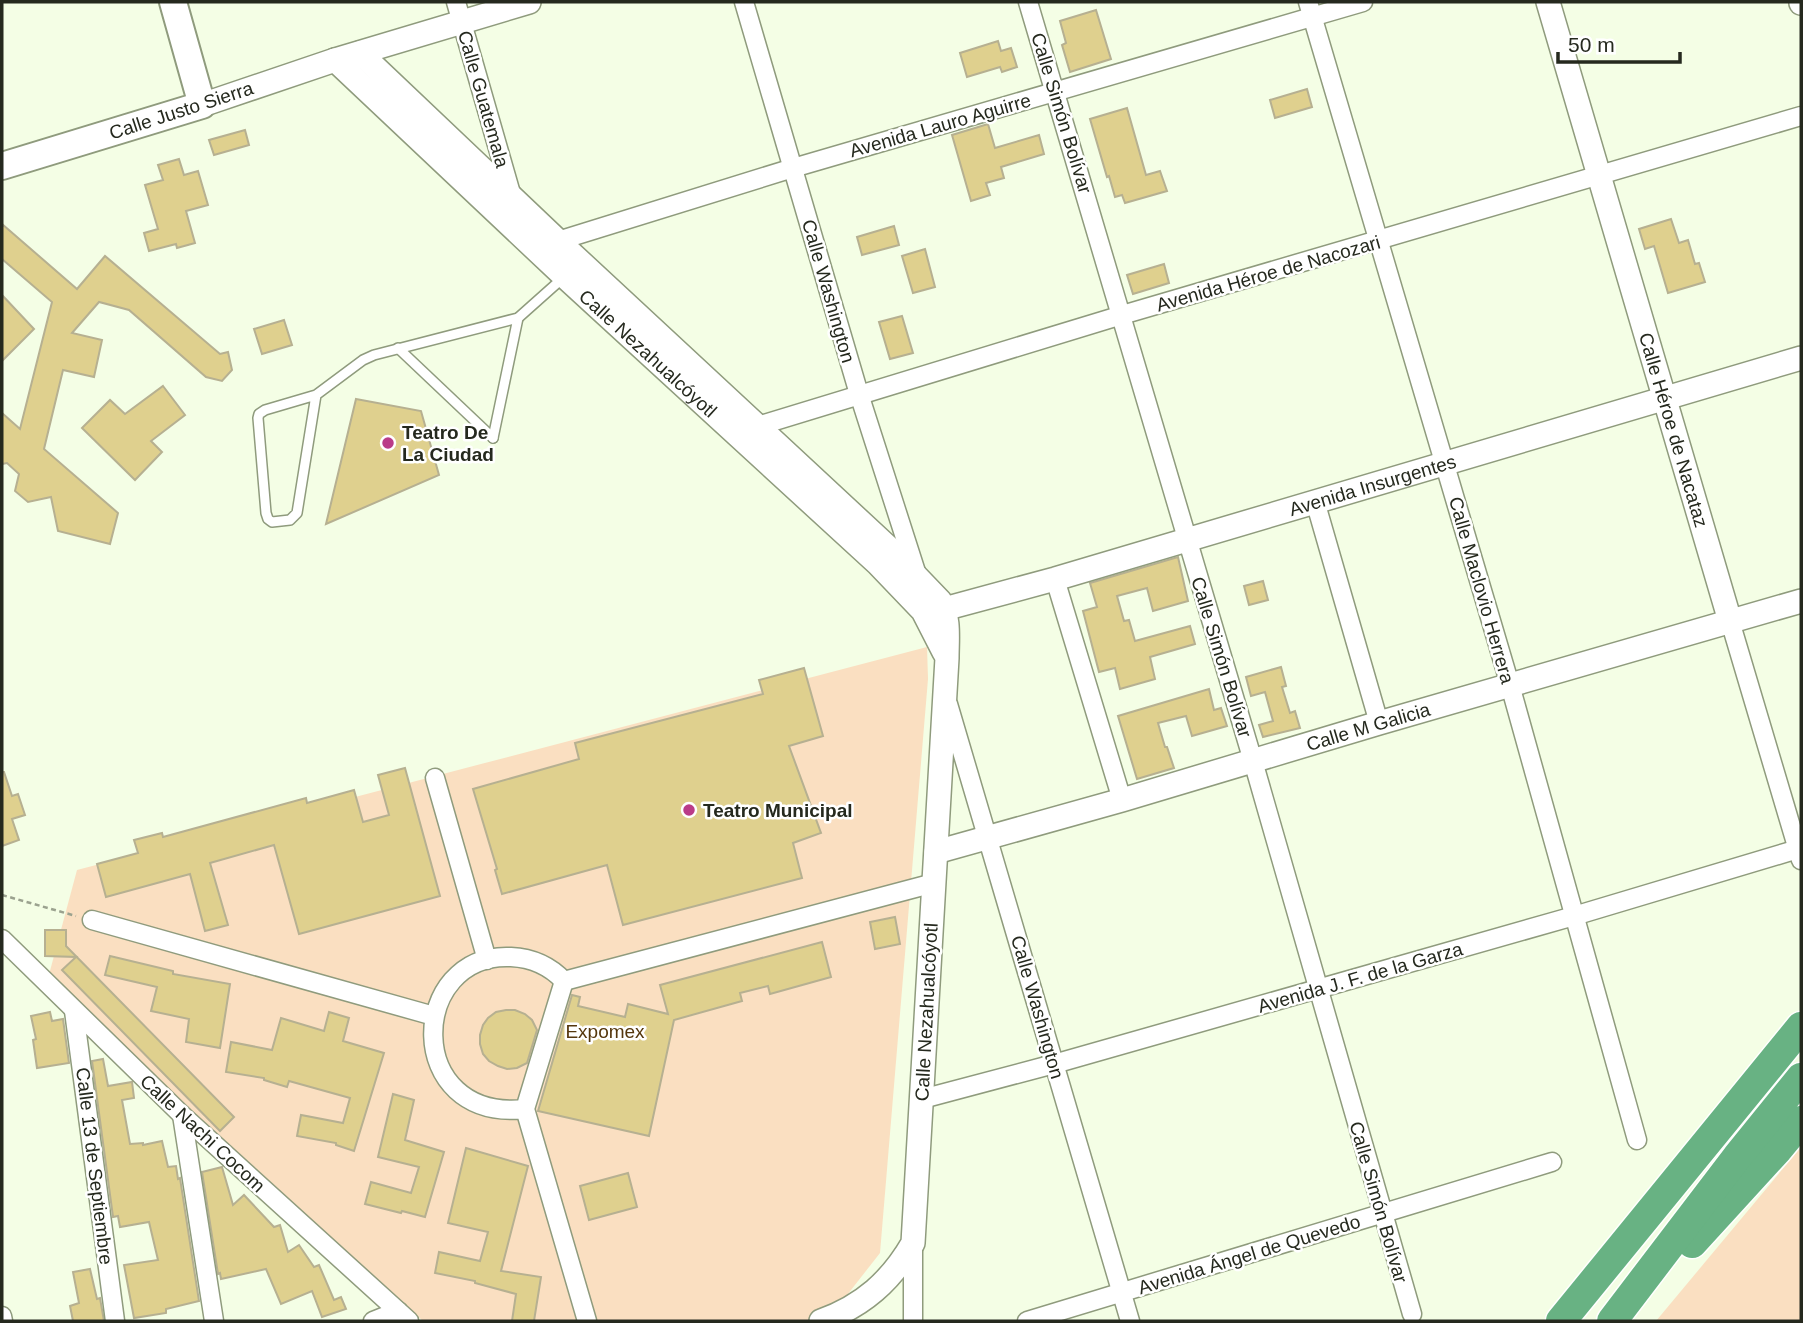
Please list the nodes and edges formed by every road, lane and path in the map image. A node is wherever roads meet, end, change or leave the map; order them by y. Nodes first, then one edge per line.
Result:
1 (173, 2) edge
2 (529, 2) edge
3 (744, 2) edge
4 (1028, 2) edge
5 (1363, 2) edge
6 (1548, 2) edge
7 (1310, 10) edge
8 (459, 12) edge
9 (360, 53) junction
10 (335, 60) junction
11 (1055, 91) junction
12 (202, 105) junction
13 (1801, 116) edge
14 (2, 166) edge
15 (793, 168) junction
16 (1599, 176) junction
17 (512, 197) junction
18 (528, 241) junction
19 (558, 241) junction
20 (1379, 241) junction
21 (572, 269) junction
22 (1122, 316) junction
23 (518, 318) junction
24 (398, 348) junction
25 (1801, 358) edge
26 (859, 394) junction
27 (316, 395) junction
28 (1664, 398) junction
29 (757, 426) junction
30 (735, 434) junction
31 (1446, 464) junction
32 (1315, 501) junction
33 (1186, 539) junction
34 (1055, 579) junction
35 (912, 585) junction
36 (1801, 601) edge
37 (944, 609) junction
38 (1730, 621) junction
39 (947, 658) junction
40 (1510, 685) junction
41 (945, 694) junction
42 (1380, 723) junction
43 (1252, 761) junction
44 (435, 778) dead end
45 (1122, 800) junction
46 (988, 837) junction
47 (936, 852) junction
48 (1800, 854) edge
49 (933, 883) junction
50 (2, 895) edge
51 (1574, 916) junction
52 (92, 920) joint
53 (2, 939) edge
54 (486, 960) junction
55 (564, 981) junction
56 (1318, 989) junction
57 (74, 1011) junction
58 (434, 1016) junction
59 (1801, 1027) edge
60 (1801, 1054) edge
61 (1054, 1065) junction
62 (1801, 1078) edge
63 (922, 1100) junction
64 (525, 1109) junction
65 (181, 1115) junction
66 (1801, 1121) edge
67 (1637, 1140) dead end
68 (1730, 1152) junction
69 (1552, 1162) dead end
70 (1382, 1214) junction
71 (913, 1243) junction
72 (1121, 1292) junction
73 (1412, 1314) dead end
74 (2, 1316) edge
75 (403, 1316) edge
76 (1565, 1316) edge
77 (833, 1320) edge
78 (3, 1321) edge
79 (115, 1321) edge
80 (214, 1321) edge
81 (373, 1321) edge
82 (587, 1321) edge
83 (913, 1321) edge
84 (1027, 1321) edge
85 (1130, 1321) edge
86 (1612, 1321) edge
87 (1621, 1321) edge

1 - 12 main road
2 - 8 street, Calle Justo Sierra
3 - 15 street, Calle Washington
4 - 11 street, Calle Simón Bolívar
5 - 7 street, Avenida Lauro Aguirre
6 - 16 street, Calle Héroe de Nacataz
7 - 11 street, Avenida Lauro Aguirre
7 - 20 street, Calle Maclovio Herrera
8 - 9 street, Calle Justo Sierra
8 - 17 street, Calle Guatemala
9 - 10 street, Calle Justo Sierra
9 - 17 street, Calle Nezahualcóyotl
10 - 12 street, Calle Justo Sierra
10 - 18 street, Calle Nezahualcóyotl
11 - 15 street, Avenida Lauro Aguirre
11 - 22 street, Calle Simón Bolívar
12 - 14 main road, Calle Justo Sierra
13 - 16 street, Avenida Héroe de Nacozari
15 - 19 street, Avenida Lauro Aguirre
15 - 26 street, Calle Washington
16 - 20 street, Avenida Héroe de Nacozari
16 - 28 street, Calle Héroe de Nacataz
17 - 18 street, Calle Guatemala
17 - 19 street, Calle Nezahualcóyotl
18 - 19 street, Avenida Lauro Aguirre
18 - 21 street, Calle Nezahualcóyotl
19 - 21 street, Calle Nezahualcóyotl
20 - 22 street, Avenida Héroe de Nacozari
20 - 31 street, Calle Maclovio Herrera
21 - 23 lane
21 - 29 street, Calle Nezahualcóyotl
21 - 30 street, Calle Nezahualcóyotl
22 - 26 street, Avenida Héroe de Nacozari
22 - 33 street, Calle Simón Bolívar
23 - 24 lane
23 - 24 lane
24 - 27 lane
25 - 28 street, Avenida Insurgentes
26 - 29 street, Avenida Héroe de Nacozari
26 - 35 street, Calle Washington
27 - 27 lane
28 - 31 street, Avenida Insurgentes
28 - 38 street, Calle Héroe de Nacataz
29 - 30 street, Avenida Héroe de Nacozari
29 - 35 street, Calle Nezahualcóyotl
30 - 35 street, Calle Nezahualcóyotl
31 - 32 street, Avenida Insurgentes
31 - 40 street, Calle Maclovio Herrera
32 - 33 street, Avenida Insurgentes
32 - 42 street
33 - 34 street, Avenida Insurgentes
33 - 43 street, Calle Simón Bolívar
34 - 37 street, Avenida Insurgentes
34 - 45 street
35 - 37 street
35 - 39 street, Calle Nezahualcóyotl
36 - 38 street, Calle M Galicia
37 - 39 street, Calle Nezahualcóyotl
38 - 40 street, Calle M Galicia
38 - 48 street, Calle Héroe de Nacataz
39 - 41 street, Calle Nezahualcóyotl
40 - 42 street, Calle M Galicia
40 - 51 street, Calle Maclovio Herrera
41 - 46 street, Calle Washington
41 - 47 street, Calle Nezahualcóyotl
42 - 43 street, Calle M Galicia
43 - 45 street, Calle M Galicia
43 - 56 street, Calle Simón Bolívar
44 - 54 street
45 - 46 street, Calle M Galicia
46 - 47 street, Calle M Galicia
46 - 61 street, Calle Washington
47 - 49 street, Calle Nezahualcóyotl
48 - 51 street, Avenida J. F. de la Garza
49 - 55 street
49 - 63 street, Calle Nezahualcóyotl
50 - 52 path
51 - 56 street, Avenida J. F. de la Garza
51 - 67 street, Calle Maclovio Herrera
52 - 58 street
53 - 57 street, Calle Nachi Cocom
54 - 55 street
54 - 58 street
55 - 64 street
56 - 61 street, Avenida J. F. de la Garza
56 - 70 street, Calle Simón Bolívar
57 - 65 street, Calle Nachi Cocom
57 - 79 street, Calle 13 de Septiembre
58 - 64 street
59 - 76 highway
60 - 68 highway
61 - 63 street, Avenida J. F. de la Garza
61 - 72 street, Calle Washington
62 - 68 highway
63 - 71 street, Calle Nezahualcóyotl
64 - 82 street
65 - 75 street, Calle Nachi Cocom
65 - 80 street
66 - 87 highway
68 - 76 highway
68 - 86 highway
69 - 70 street, Avenida Ángel de Quevedo
70 - 72 street, Avenida Ángel de Quevedo
70 - 73 street, Calle Simón Bolívar
71 - 77 street
71 - 83 street
72 - 84 street, Avenida Ángel de Quevedo
72 - 85 street, Calle Washington
74 - 78 street
75 - 81 street

